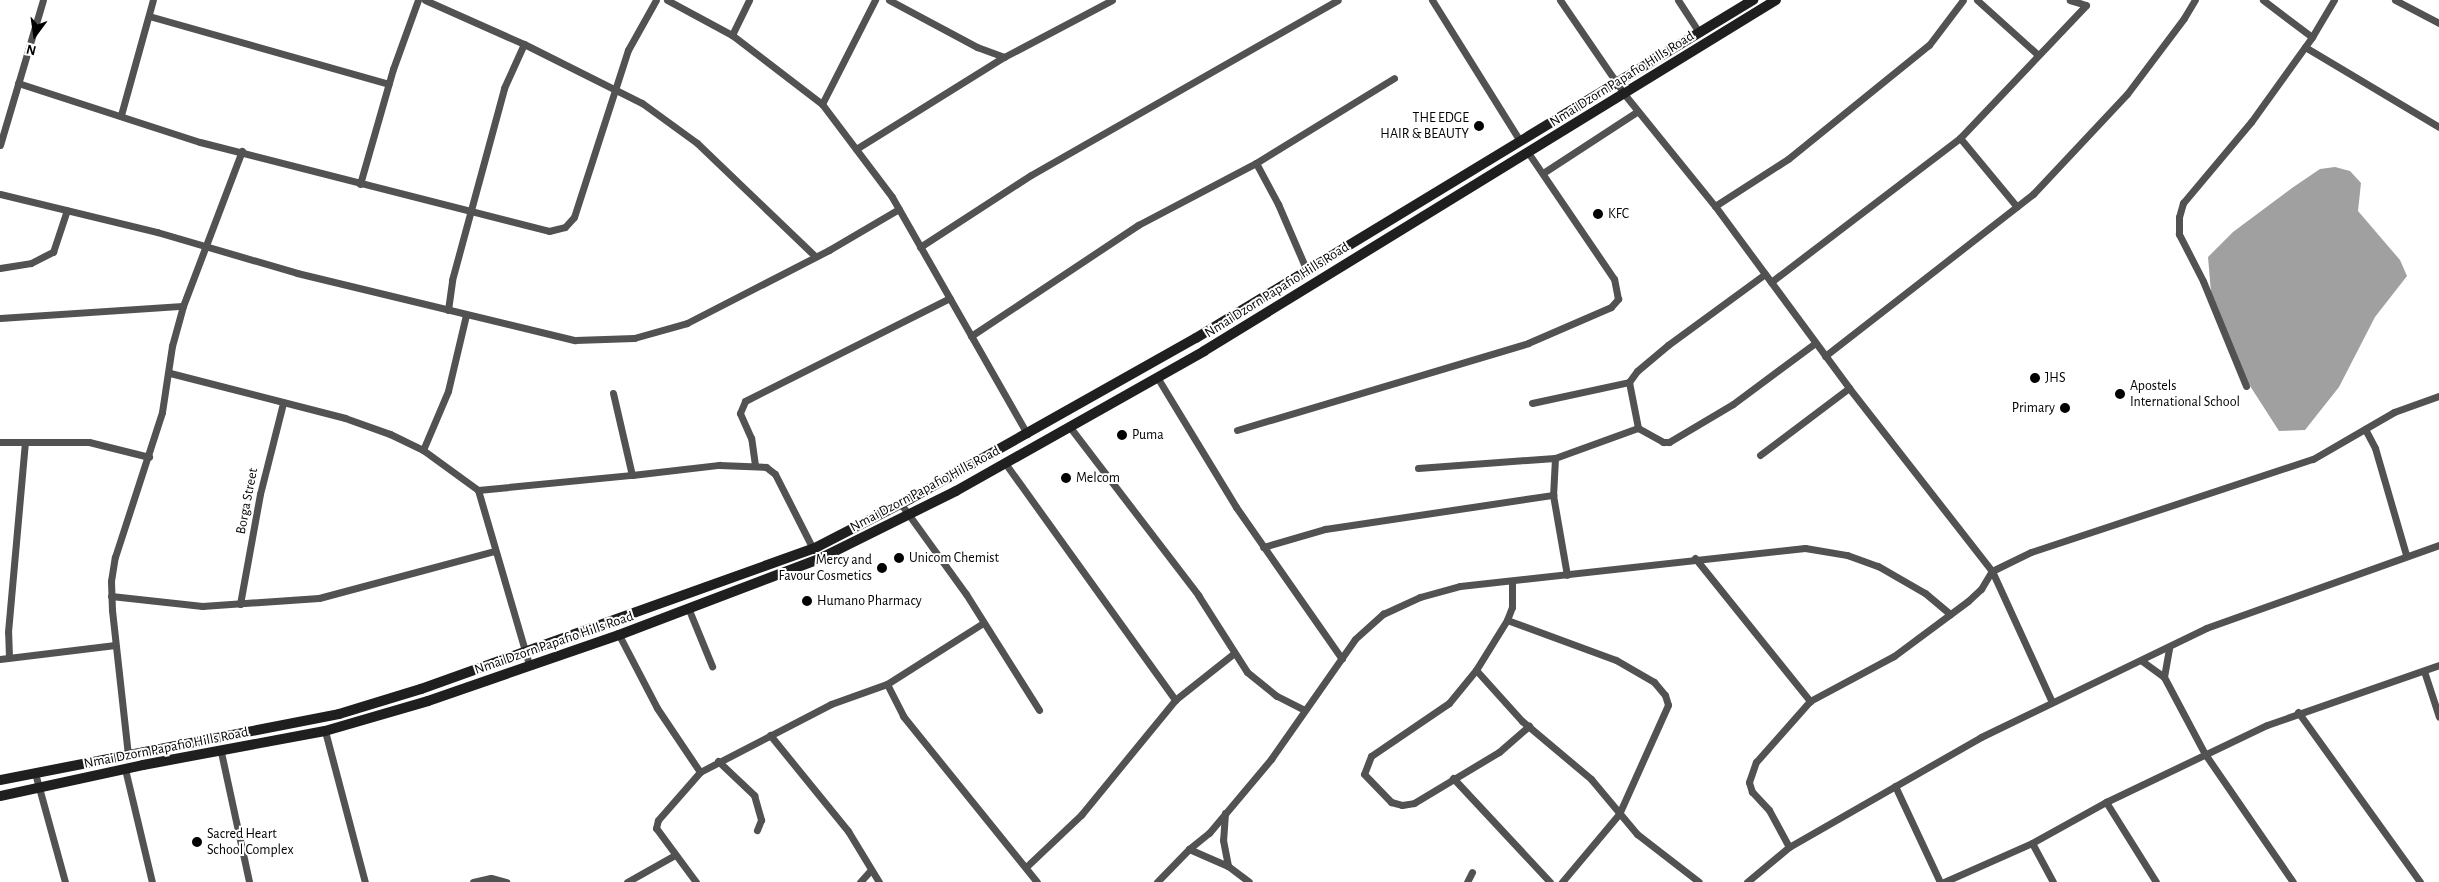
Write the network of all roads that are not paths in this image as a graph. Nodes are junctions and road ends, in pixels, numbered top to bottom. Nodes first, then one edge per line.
1 (43, 0) edge
2 (153, 0) edge
3 (418, 0) edge
4 (425, 0) edge
5 (656, 0) edge
6 (667, 0) edge
7 (749, 0) edge
8 (874, 0) edge
9 (889, 0) edge
10 (1112, 0) edge
11 (1338, 0) edge
12 (1432, 0) edge
13 (1560, 0) edge
14 (1678, 0) edge
15 (1753, 0) edge
16 (1776, 0) edge
17 (1963, 0) edge
18 (1977, 0) edge
19 (2070, 0) edge
20 (2195, 0) edge
21 (2263, 0) edge
22 (2334, 0) edge
23 (2395, 0) edge
24 (149, 16) junction
25 (2439, 23) edge
26 (1699, 32) junction
27 (732, 34) junction
28 (2312, 37) junction
29 (524, 44) junction
30 (2304, 47) junction
31 (2038, 55) junction
32 (1004, 57) junction
33 (1394, 78) dead end
34 (1617, 82) junction
35 (18, 83) junction
36 (389, 84) junction
37 (614, 88) junction
38 (1625, 95) junction
39 (822, 104) junction
40 (1638, 111) junction
41 (121, 116) junction
42 (2439, 127) edge
43 (1960, 138) junction
44 (1520, 141) junction
45 (0, 145) edge
46 (856, 149) junction
47 (242, 151) junction
48 (1529, 154) junction
49 (1256, 163) junction
50 (1543, 173) junction
51 (360, 184) junction
52 (0, 194) edge
53 (1715, 206) junction
54 (2017, 207) junction
55 (899, 209) junction
56 (67, 210) junction
57 (470, 211) junction
58 (203, 246) junction
59 (920, 247) junction
60 (815, 256) junction
61 (0, 268) edge
62 (1307, 271) junction
63 (1765, 274) junction
64 (1772, 282) junction
65 (950, 298) junction
66 (183, 306) junction
67 (448, 310) junction
68 (466, 315) junction
69 (0, 318) edge
70 (971, 336) junction
71 (1815, 343) junction
72 (1825, 356) junction
73 (170, 373) junction
74 (1157, 377) junction
75 (1629, 382) junction
76 (2246, 386) dead end
77 (1849, 388) junction
78 (613, 393) dead end
79 (2439, 396) edge
80 (282, 403) junction
81 (1532, 403) dead end
82 (1069, 426) junction
83 (1638, 428) junction
84 (2365, 429) junction
85 (1237, 430) dead end
86 (1027, 434) junction
87 (0, 442) edge
88 (25, 443) junction
89 (423, 450) junction
90 (1760, 455) dead end
91 (149, 457) junction
92 (1556, 458) junction
93 (1005, 463) junction
94 (755, 465) junction
95 (1418, 468) dead end
96 (632, 475) junction
97 (478, 490) junction
98 (1554, 495) junction
99 (901, 504) junction
100 (909, 515) junction
101 (2439, 545) edge
102 (1263, 547) junction
103 (813, 549) junction
104 (495, 551) junction
105 (2406, 555) junction
106 (1695, 558) junction
107 (1992, 571) junction
108 (1567, 575) junction
109 (1512, 582) junction
110 (111, 596) junction
111 (240, 604) junction
112 (689, 610) junction
113 (1950, 614) junction
114 (1507, 620) junction
115 (983, 623) junction
116 (619, 635) junction
117 (115, 645) junction
118 (2168, 648) junction
119 (525, 652) junction
120 (1233, 654) junction
121 (9, 657) junction
122 (0, 659) edge
123 (1342, 659) junction
124 (2142, 661) junction
125 (529, 664) junction
126 (2439, 665) edge
127 (712, 666) dead end
128 (1476, 670) junction
129 (2424, 671) junction
130 (2164, 677) junction
131 (887, 684) junction
132 (1175, 700) junction
133 (1810, 701) junction
134 (2052, 702) junction
135 (1038, 710) dead end
136 (1303, 710) junction
137 (2298, 712) junction
138 (2439, 717) edge
139 (1529, 726) junction
140 (325, 732) junction
141 (770, 735) junction
142 (221, 752) junction
143 (2205, 754) junction
144 (128, 755) junction
145 (718, 762) junction
146 (125, 769) junction
147 (700, 772) junction
148 (36, 774) junction
149 (1453, 778) junction
150 (0, 780) edge
151 (39, 786) junction
152 (1895, 786) junction
153 (0, 796) edge
154 (2106, 802) junction
155 (1225, 813) junction
156 (1619, 814) junction
157 (757, 830) dead end
158 (2032, 844) junction
159 (1789, 847) junction
160 (1188, 848) junction
161 (675, 855) junction
162 (1228, 866) junction
163 (1026, 867) junction
164 (870, 871) junction
165 (1472, 872) dead end
166 (65, 882) edge
167 (152, 882) edge
168 (249, 882) edge
169 (365, 882) edge
170 (473, 882) edge
171 (506, 882) edge
172 (626, 882) edge
173 (696, 882) edge
174 (860, 882) edge
175 (879, 882) edge
176 (1037, 882) edge
177 (1157, 882) edge
178 (1249, 882) edge
179 (1468, 882) edge
180 (1550, 882) edge
181 (1562, 882) edge
182 (1699, 882) edge
183 (1747, 882) edge
184 (1942, 882) edge
185 (2053, 882) edge
186 (2156, 882) edge
187 (2293, 882) edge
188 (2420, 882) edge

1 - 35 street
2 - 24 street
3 - 36 street
4 - 29 street
5 - 37 street
6 - 27 street
7 - 27 street
8 - 39 street
9 - 32 street
10 - 32 street
11 - 59 street
12 - 44 street
13 - 34 street
14 - 26 street
15 - 26 street, Nmai Dzorn Papafio Hills Road
16 - 38 street, Nmai Dzorn Papafio Hills Road
17 - 53 street
18 - 31 street
19 - 31 street
20 - 54 street
21 - 28 street
22 - 28 street
23 - 25 street
24 - 36 street
24 - 41 street
26 - 34 street, Nmai Dzorn Papafio Hills Road
27 - 39 street
28 - 30 street
29 - 37 street
29 - 57 street
30 - 42 street
30 - 76 street
31 - 43 street
32 - 46 street
33 - 49 street
34 - 38 street
34 - 44 street, Nmai Dzorn Papafio Hills Road
35 - 41 street
35 - 45 street
36 - 51 street
37 - 57 street
37 - 60 street
38 - 40 street
38 - 48 street, Nmai Dzorn Papafio Hills Road
39 - 46 street
40 - 50 street
40 - 53 street
41 - 47 street
43 - 54 street
43 - 64 street
44 - 62 street, Nmai Dzorn Papafio Hills Road
46 - 55 street
47 - 51 street
47 - 58 street
48 - 50 street
48 - 74 street, Nmai Dzorn Papafio Hills Road
49 - 62 street
49 - 70 street
50 - 85 street
51 - 57 street
52 - 56 street
53 - 63 street
54 - 72 street
55 - 59 street
55 - 60 street
56 - 58 street
56 - 61 street
57 - 67 street
58 - 66 street
58 - 67 street
59 - 65 street
60 - 68 street
62 - 86 street, Nmai Dzorn Papafio Hills Road
63 - 64 street
63 - 75 street
64 - 71 street
65 - 70 street
65 - 94 street
66 - 69 street
66 - 73 street
67 - 68 street
68 - 89 street
70 - 86 street
71 - 72 street
71 - 83 street
72 - 77 street
73 - 80 street
73 - 91 street
74 - 82 street, Nmai Dzorn Papafio Hills Road
74 - 102 street
75 - 81 street
75 - 83 street
77 - 90 street
77 - 107 street
78 - 96 street
79 - 84 street
80 - 89 street
80 - 111 street, Borga Street
82 - 93 street, Nmai Dzorn Papafio Hills Road
82 - 120 street
83 - 92 street
84 - 105 street
84 - 107 street
86 - 99 street, Nmai Dzorn Papafio Hills Road
87 - 88 street
88 - 91 street
88 - 121 street
89 - 97 street
91 - 110 street
92 - 95 street
92 - 98 street
93 - 100 street, Nmai Dzorn Papafio Hills Road
93 - 132 street
94 - 96 street
94 - 103 street
96 - 97 street
97 - 104 street
98 - 102 street
98 - 108 street
99 - 100 street
99 - 103 street, Nmai Dzorn Papafio Hills Road
100 - 112 street, Nmai Dzorn Papafio Hills Road
100 - 115 street
101 - 105 street
102 - 123 street
103 - 119 street, Nmai Dzorn Papafio Hills Road
104 - 111 street
104 - 119 street
105 - 118 street
106 - 108 street
106 - 113 street
106 - 133 street
107 - 113 street
107 - 134 street
108 - 109 street
109 - 114 street
109 - 123 street
110 - 111 street
110 - 117 street
112 - 116 street, Nmai Dzorn Papafio Hills Road
112 - 127 street
113 - 133 street
114 - 128 street
114 - 156 street
115 - 131 street
115 - 135 street
116 - 125 street, Nmai Dzorn Papafio Hills Road
116 - 147 street
117 - 121 street
117 - 144 street
118 - 124 street
118 - 130 street
119 - 125 street
119 - 144 street, Nmai Dzorn Papafio Hills Road
120 - 132 street
120 - 136 street
121 - 122 street
123 - 136 street
124 - 130 street
124 - 134 street
125 - 140 street, Nmai Dzorn Papafio Hills Road
126 - 129 street
128 - 139 street
128 - 149 street
129 - 137 street
129 - 138 street
130 - 143 street
131 - 141 street
131 - 163 street
132 - 163 street
133 - 159 street
134 - 152 street
136 - 155 street
137 - 143 street
137 - 188 street
139 - 149 street
139 - 156 street
140 - 142 street, Nmai Dzorn Papafio Hills Road
140 - 169 street
141 - 145 street
141 - 164 street
142 - 146 street, Nmai Dzorn Papafio Hills Road
142 - 168 street
143 - 154 street
143 - 187 street
144 - 148 street, Nmai Dzorn Papafio Hills Road
145 - 147 street
145 - 157 street
146 - 151 street, Nmai Dzorn Papafio Hills Road
146 - 167 street
147 - 161 street
148 - 150 street, Nmai Dzorn Papafio Hills Road
148 - 151 street
149 - 180 street
151 - 153 street, Nmai Dzorn Papafio Hills Road
151 - 166 street
152 - 159 street
152 - 184 street
154 - 158 street
154 - 186 street
155 - 160 street
155 - 162 street
156 - 181 street
156 - 182 street
158 - 184 street
158 - 185 street
159 - 183 street
160 - 162 street
160 - 177 street
161 - 172 street
161 - 173 street
162 - 178 street
163 - 176 street
164 - 174 street
164 - 175 street
165 - 179 street
170 - 171 street

